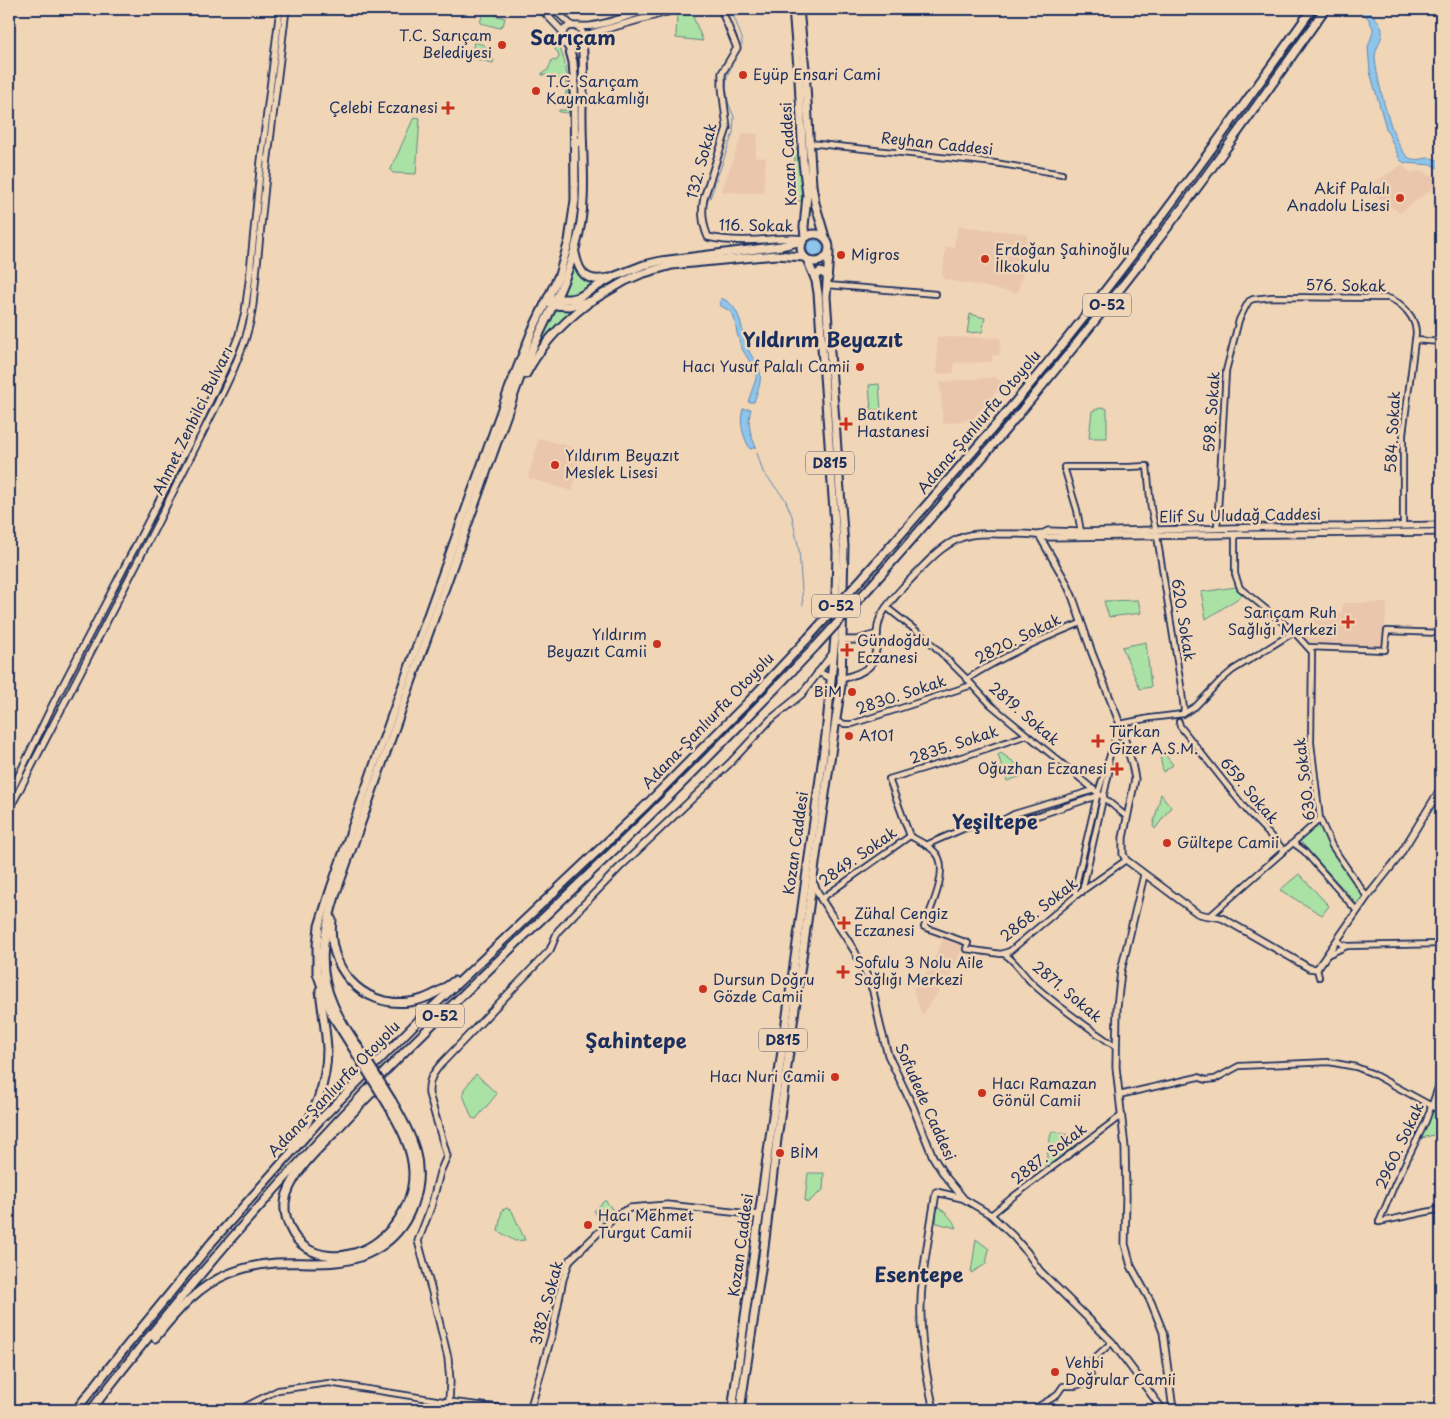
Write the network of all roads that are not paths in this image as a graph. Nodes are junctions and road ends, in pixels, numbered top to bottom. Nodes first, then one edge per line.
1 (280, 9) edge
2 (286, 9) edge
3 (542, 9) edge
4 (554, 9) edge
5 (650, 9) edge
6 (678, 9) edge
7 (721, 9) edge
8 (793, 9) edge
9 (799, 9) edge
10 (1312, 9) edge
11 (1325, 9) edge
12 (575, 27) junction
13 (563, 32) junction
14 (583, 40) junction
15 (569, 47) junction
16 (809, 143) junction
17 (1062, 174) dead end
18 (708, 237) joint
19 (825, 237) junction
20 (804, 239) junction
21 (575, 251) junction
22 (829, 253) junction
23 (805, 258) junction
24 (613, 277) junction
25 (815, 278) junction
26 (827, 281) junction
27 (936, 294) dead end
28 (1249, 300) joint
29 (551, 301) junction
30 (591, 301) junction
31 (1415, 340) junction
32 (1441, 342) edge
33 (507, 416) junction
34 (1441, 525) edge
35 (1403, 526) junction
36 (1217, 529) junction
37 (1081, 532) junction
38 (1441, 532) edge
39 (1156, 533) junction
40 (1235, 534) junction
41 (1039, 535) junction
42 (886, 607) junction
43 (1081, 623) junction
44 (1294, 632) junction
45 (1441, 633) edge
46 (877, 634) junction
47 (841, 640) junction
48 (1309, 647) junction
49 (833, 652) junction
50 (832, 670) junction
51 (818, 672) junction
52 (842, 675) junction
53 (831, 678) junction
54 (967, 679) junction
55 (972, 685) junction
56 (1183, 714) junction
57 (837, 722) junction
58 (1179, 722) dead end
59 (1120, 724) junction
60 (1027, 735) junction
61 (1109, 759) junction
62 (1441, 788) edge
63 (1096, 793) junction
64 (9, 796) edge
65 (1103, 798) junction
66 (9, 810) edge
67 (1127, 817) junction
68 (1320, 819) junction
69 (1001, 821) junction
70 (910, 836) junction
71 (1292, 843) junction
72 (926, 845) junction
73 (1284, 850) junction
74 (1126, 860) junction
75 (1144, 875) junction
76 (812, 882) junction
77 (337, 890) junction
78 (1080, 893) junction
79 (1366, 897) junction
80 (821, 899) junction
81 (1357, 911) junction
82 (1210, 916) junction
83 (1338, 940) junction
84 (1441, 944) edge
85 (1347, 946) junction
86 (492, 950) junction
87 (1004, 954) junction
88 (1327, 956) junction
89 (1317, 969) junction
90 (487, 972) junction
91 (317, 973) junction
92 (1319, 977) dead end
93 (1116, 1047) junction
94 (359, 1053) junction
95 (1441, 1079) edge
96 (1119, 1095) junction
97 (390, 1103) junction
98 (1432, 1106) junction
99 (1441, 1111) edge
100 (1122, 1115) junction
101 (258, 1190) junction
102 (964, 1199) junction
103 (1441, 1209) edge
104 (991, 1215) junction
105 (759, 1216) junction
106 (1112, 1342) junction
107 (453, 1405) edge
108 (76, 1410) edge
109 (92, 1410) edge
110 (238, 1410) edge
111 (516, 1410) edge
112 (530, 1410) edge
113 (732, 1410) edge
114 (740, 1410) edge
115 (934, 1410) edge
116 (1032, 1410) edge
117 (1163, 1410) edge
118 (1173, 1410) edge

1 - 64 main road, Ahmet Zenbilci Bulvarı
2 - 66 main road, Ahmet Zenbilci Bulvarı
3 - 13 main road
4 - 12 main road
5 - 12 main road
6 - 14 main road
7 - 18 main road, 132. Sokak
8 - 20 highway, Kozan Caddesi
9 - 16 highway, Kozan Caddesi
10 - 86 highway, Adana-Şanlıurfa Otoyolu / O-52, bridge
11 - 90 highway, Adana-Şanlıurfa Otoyolu / O-52, bridge
12 - 13 main road
12 - 14 main road
13 - 15 main road
14 - 15 main road
14 - 21 highway
15 - 29 highway
16 - 17 street, Reyhan Caddesi
16 - 19 highway, Kozan Caddesi
18 - 20 main road, 116. Sokak
19 - 20 highway
19 - 22 highway
20 - 23 highway
20 - 24 highway
21 - 24 highway
21 - 29 highway
22 - 23 highway
22 - 26 highway, Kozan Caddesi / D815
23 - 25 highway, Kozan Caddesi / D815
23 - 30 highway
24 - 29 highway
25 - 26 highway
25 - 49 highway, Kozan Caddesi / D815
26 - 27 street
26 - 47 highway, Kozan Caddesi / D815
28 - 31 street, 576. Sokak
28 - 36 street, 598. Sokak
29 - 30 highway
29 - 33 highway
29 - 91 highway
30 - 33 highway
31 - 32 street
31 - 35 street, 584. Sokak
33 - 77 highway
34 - 35 main road, Elif Su Uludağ Caddesi
35 - 36 main road, Elif Su Uludağ Caddesi
36 - 39 main road, Elif Su Uludağ Caddesi
37 - 39 main road, Elif Su Uludağ Caddesi
37 - 39 street, 620. Sokak
37 - 41 main road, Elif Su Uludağ Caddesi
38 - 40 main road, Elif Su Uludağ Caddesi
39 - 40 main road, Elif Su Uludağ Caddesi
39 - 41 main road, Elif Su Uludağ Caddesi
39 - 56 street, 620. Sokak
40 - 44 street
41 - 42 main road, Elif Su Uludağ Caddesi
41 - 43 main road
42 - 46 main road, Elif Su Uludağ Caddesi
42 - 54 street, 2819. Sokak
43 - 54 street, 2820. Sokak
43 - 59 main road
44 - 48 street
44 - 56 street
45 - 48 street
46 - 47 main road
46 - 52 main road, Elif Su Uludağ Caddesi
47 - 52 highway, Kozan Caddesi / D815
48 - 68 street, 630. Sokak
49 - 50 highway, Kozan Caddesi / D815
49 - 51 main road
50 - 51 main road
50 - 52 highway
50 - 53 highway, Kozan Caddesi / D815
51 - 53 main road
51 - 107 main road
52 - 53 highway
52 - 57 highway, Kozan Caddesi / D815
53 - 105 highway, Kozan Caddesi / D815
54 - 55 street, 2819. Sokak
55 - 57 street, 2830. Sokak
55 - 60 street, 2819. Sokak
56 - 59 street
57 - 76 highway, Kozan Caddesi / D815
58 - 73 street, 659. Sokak
59 - 61 street
59 - 67 main road
60 - 63 street, 2819. Sokak
60 - 70 street, 2835. Sokak
61 - 63 street
61 - 65 street
62 - 79 main road
63 - 65 street, 2819. Sokak
63 - 69 street
63 - 69 street
63 - 78 street
65 - 67 street, 2819. Sokak
65 - 78 street
67 - 74 main road
68 - 71 street
68 - 79 street, 630. Sokak
69 - 72 street
70 - 72 street
70 - 80 street, 2849. Sokak
71 - 73 street
71 - 81 street
72 - 87 street, 2868. Sokak
73 - 82 street
74 - 75 main road
74 - 78 street, 2868. Sokak
75 - 82 main road
75 - 93 main road
76 - 80 main road, Sofudede Caddesi
76 - 114 highway, Kozan Caddesi / D815
77 - 86 highway
77 - 94 highway
78 - 87 street, 2868. Sokak
79 - 81 main road
80 - 102 main road, Sofudede Caddesi
81 - 83 main road
82 - 89 main road
83 - 85 street
83 - 88 main road
84 - 85 street
85 - 88 street
86 - 101 highway, Adana-Şanlıurfa Otoyolu / O-52
87 - 93 street, 2871. Sokak
88 - 89 main road
89 - 92 street
90 - 97 highway
90 - 109 highway, Adana-Şanlıurfa Otoyolu / O-52
91 - 94 highway
91 - 101 highway
93 - 96 main road
94 - 97 highway, bridge
95 - 98 street, 2960. Sokak
96 - 98 street
96 - 100 main road
97 - 109 highway
98 - 99 street
98 - 103 street, 2960. Sokak
100 - 104 street, 2887. Sokak
100 - 118 main road
101 - 108 highway, Adana-Şanlıurfa Otoyolu / O-52
102 - 104 main road, Sofudede Caddesi
102 - 115 main road
104 - 106 main road, Sofudede Caddesi
105 - 112 main road, 3182. Sokak
105 - 113 highway, Kozan Caddesi / D815
106 - 116 street
106 - 117 main road, Sofudede Caddesi
107 - 110 street
107 - 111 main road

